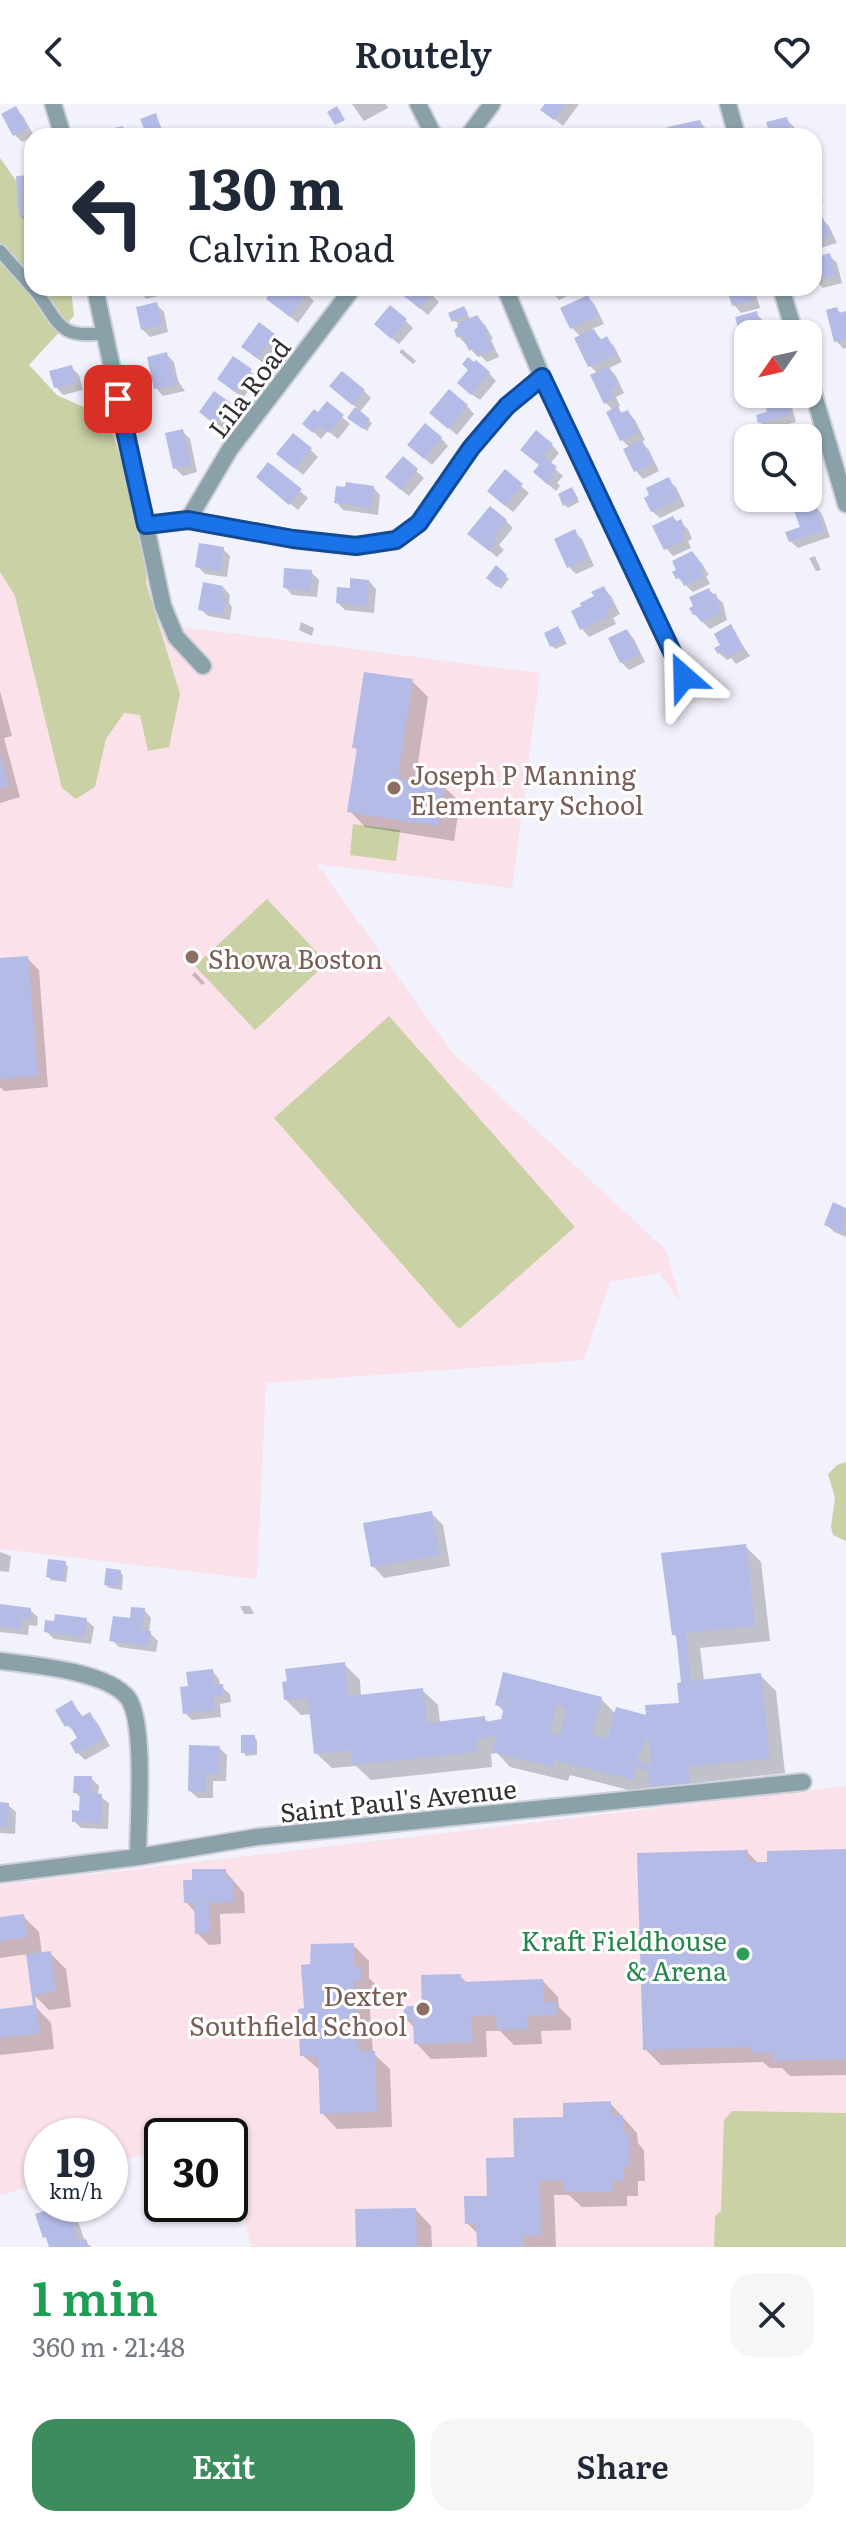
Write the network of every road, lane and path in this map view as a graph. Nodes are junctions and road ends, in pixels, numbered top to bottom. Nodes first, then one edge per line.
1 (53, 104) edge
2 (418, 104) edge
3 (492, 104) edge
4 (728, 104) edge
5 (60, 128) edge
6 (430, 128) edge
7 (474, 128) edge
8 (735, 128) edge
9 (0, 251) edge
10 (24, 279) edge
11 (38, 296) edge
12 (97, 296) edge
13 (347, 296) edge
14 (508, 296) edge
15 (783, 296) edge
16 (791, 320) edge
17 (104, 333) junction
18 (542, 377) junction
19 (818, 408) edge
20 (846, 504) edge
21 (188, 520) junction
22 (146, 525) junction
23 (203, 666) dead end
24 (684, 677) dead end
25 (0, 1661) edge
26 (803, 1782) dead end
27 (138, 1857) junction
28 (0, 1874) edge

1 - 5 street
2 - 6 street
3 - 7 street
4 - 8 street
9 - 10 street
11 - 17 street
12 - 17 street
13 - 21 street, Lila Road
14 - 18 street
15 - 16 street
17 - 22 street
18 - 21 street
18 - 24 street
19 - 20 street
21 - 22 street
22 - 23 street
25 - 27 street
26 - 27 street, Saint Paul's Avenue
27 - 28 street, Saint Paul's Avenue

